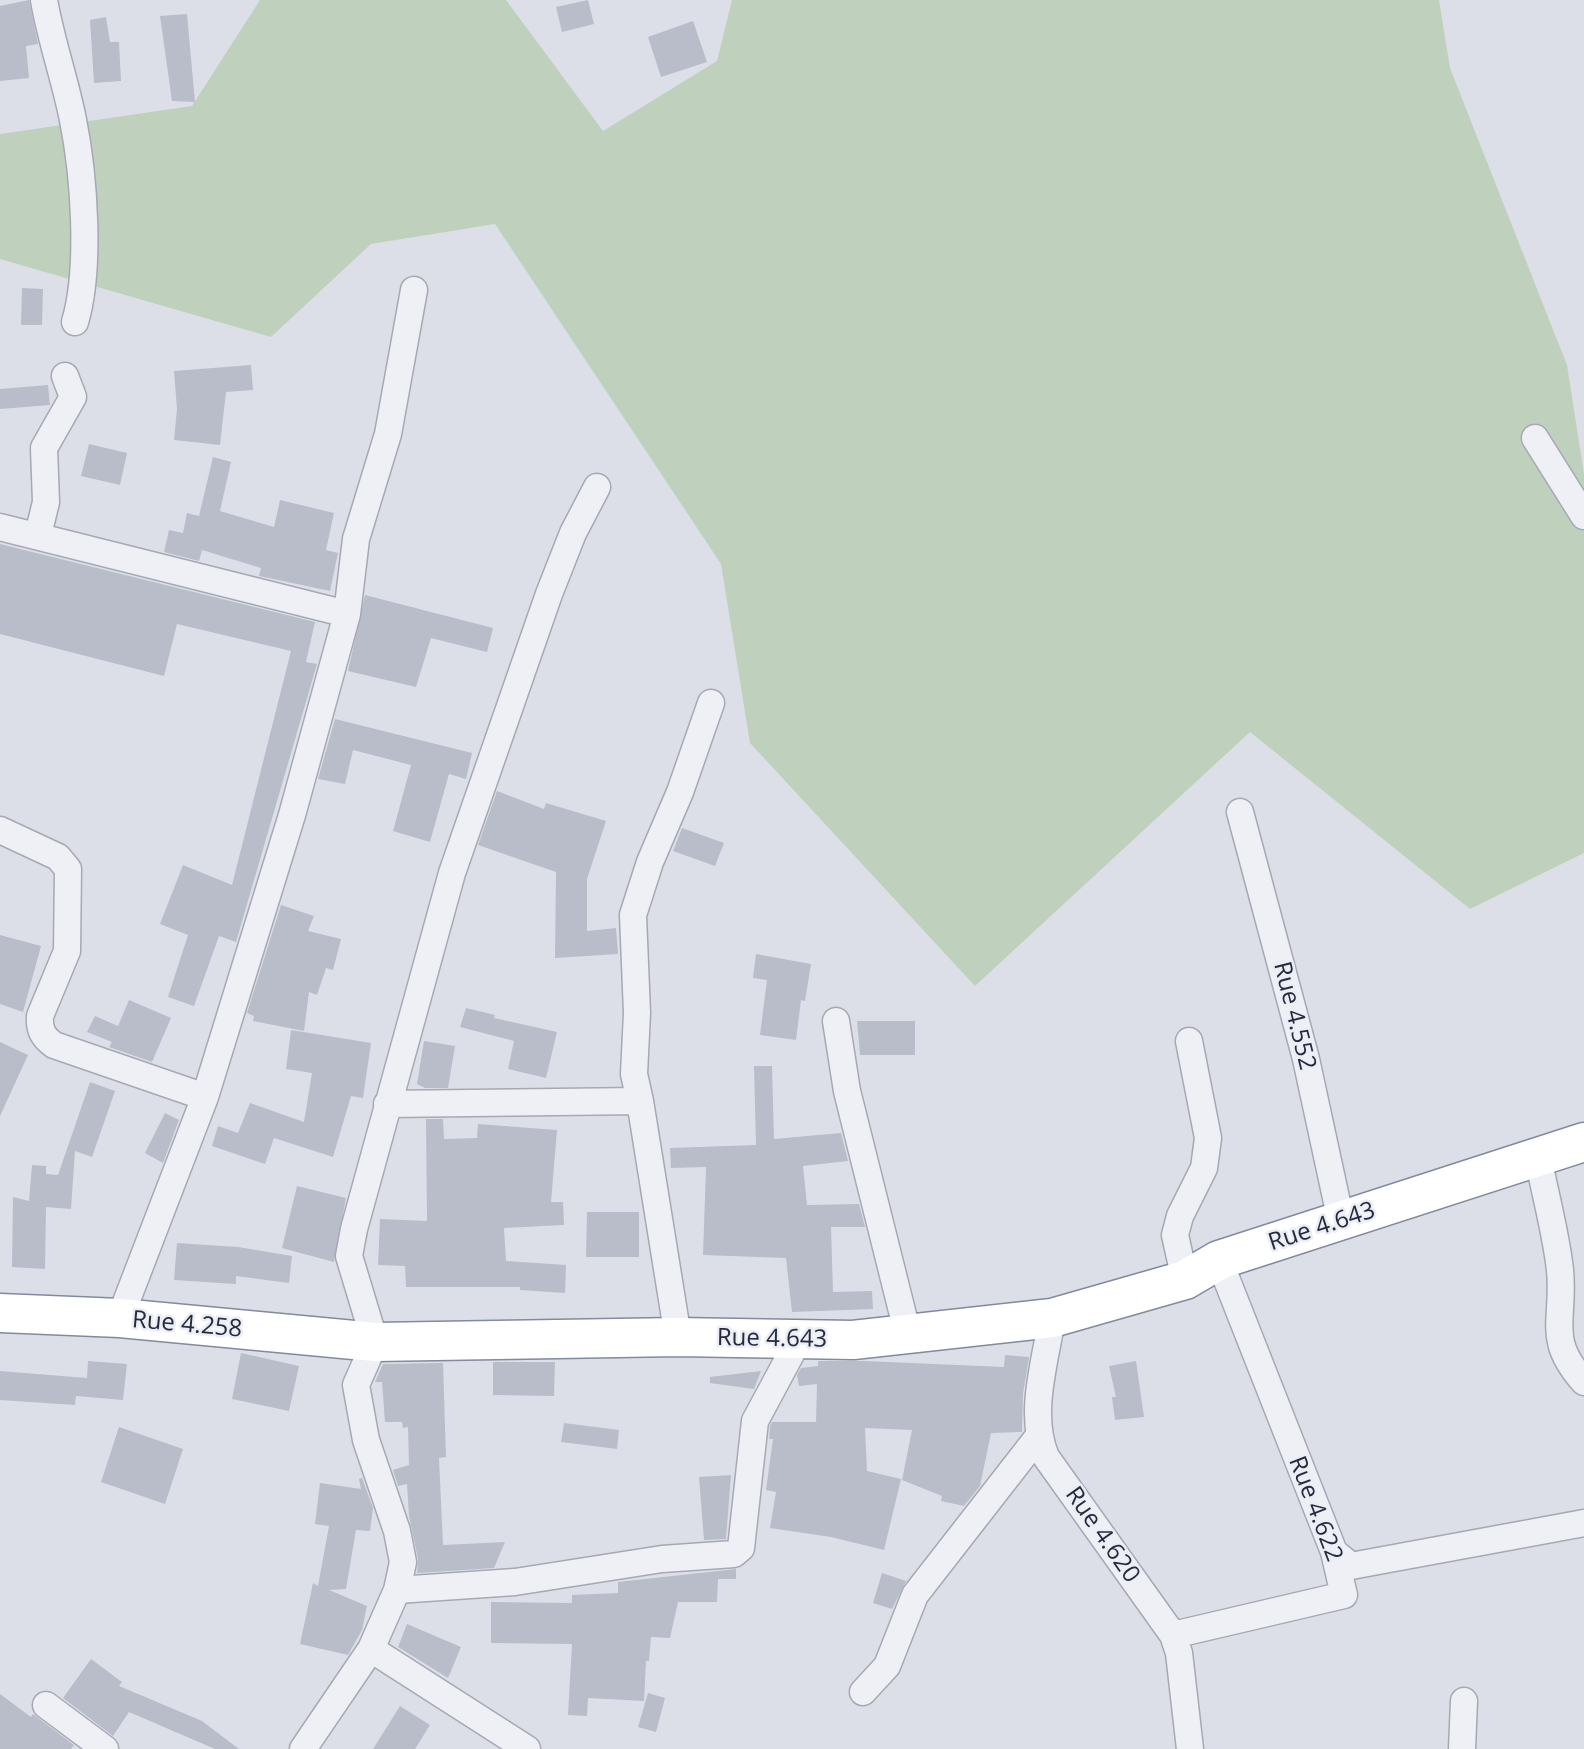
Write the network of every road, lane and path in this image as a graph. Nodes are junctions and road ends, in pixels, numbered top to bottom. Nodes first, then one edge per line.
1 (44, 0) edge
2 (414, 290) dead end
3 (75, 322) dead end
4 (65, 376) dead end
5 (1535, 438) dead end
6 (597, 487) dead end
7 (1584, 516) edge
8 (0, 527) edge
9 (38, 536) junction
10 (347, 614) junction
11 (712, 703) dead end
12 (1240, 812) dead end
13 (0, 830) edge
14 (836, 1021) dead end
15 (1189, 1041) dead end
16 (205, 1097) junction
17 (640, 1101) junction
18 (387, 1104) junction
19 (1584, 1142) edge
20 (1538, 1157) junction
21 (1341, 1222) junction
22 (1219, 1260) junction
23 (1185, 1280) junction
24 (0, 1313) edge
25 (120, 1318) junction
26 (1052, 1318) junction
27 (908, 1335) junction
28 (678, 1337) junction
29 (799, 1339) junction
30 (375, 1342) junction
31 (1584, 1382) edge
32 (1038, 1437) junction
33 (1584, 1523) edge
34 (1334, 1552) junction
35 (397, 1590) junction
36 (1173, 1635) junction
37 (371, 1649) junction
38 (863, 1692) dead end
39 (1464, 1701) dead end
40 (46, 1705) dead end
41 (104, 1749) edge
42 (303, 1749) edge
43 (527, 1749) edge
44 (1190, 1749) edge
45 (1461, 1749) edge

1 - 3 street
2 - 10 street
4 - 9 street
5 - 7 street
6 - 18 street
8 - 9 street
9 - 10 street
10 - 16 street
11 - 17 street
12 - 21 street, Rue 4.552
13 - 16 street
14 - 27 street
15 - 23 street
16 - 25 street
17 - 18 street
17 - 28 street
18 - 30 street
19 - 20 highway, Rue 4.643
20 - 21 highway, Rue 4.643
20 - 31 street
21 - 22 highway, Rue 4.643
22 - 23 highway, Rue 4.643
22 - 34 street, Rue 4.622
23 - 26 highway, Rue 4.643
24 - 25 highway, Rue 4.258
25 - 30 highway, Rue 4.258
26 - 27 highway, Rue 4.643
26 - 32 street, Rue 4.620
27 - 29 highway, Rue 4.643
28 - 29 highway, Rue 4.643
28 - 30 highway, Rue 4.643
29 - 35 street
30 - 35 street
32 - 36 street, Rue 4.620
32 - 38 street
33 - 34 street
34 - 36 street, Rue 4.622
35 - 37 street
36 - 44 street, Rue 4.620
37 - 42 street
37 - 43 street
39 - 45 street
40 - 41 street

